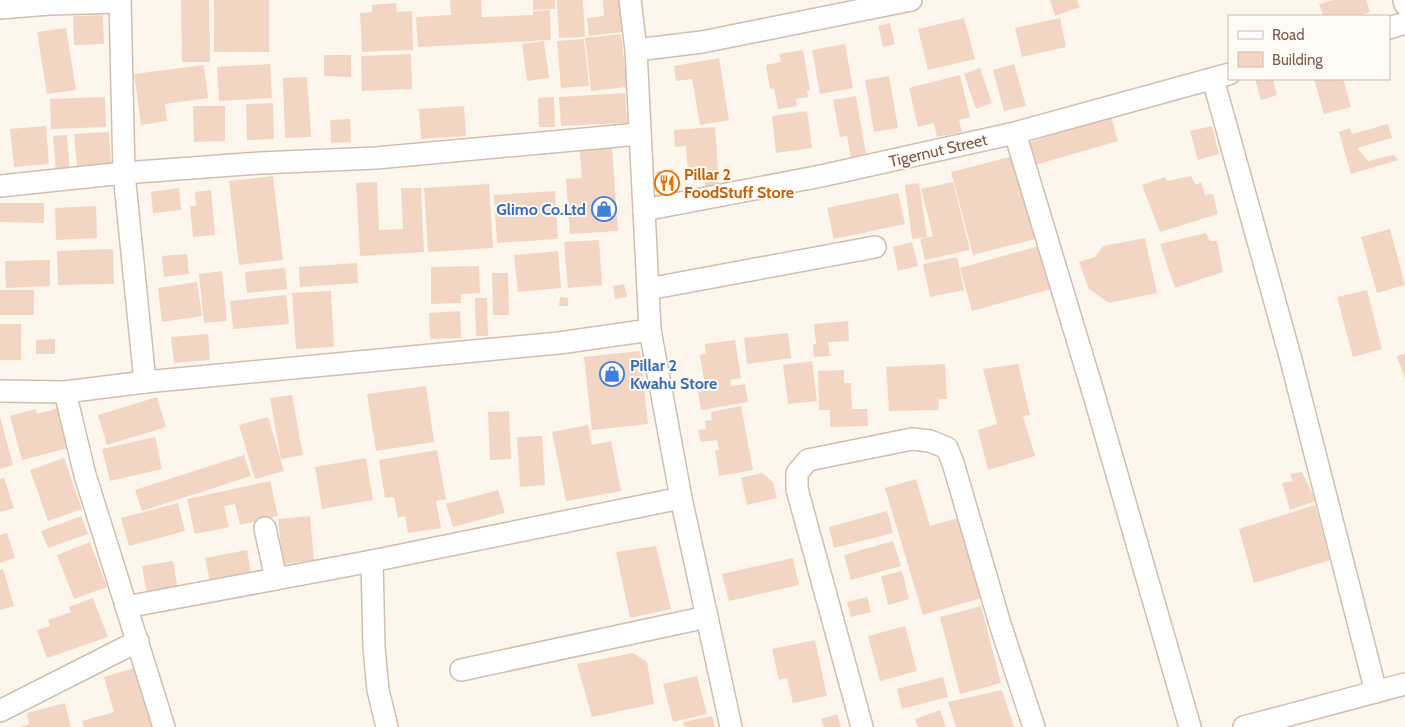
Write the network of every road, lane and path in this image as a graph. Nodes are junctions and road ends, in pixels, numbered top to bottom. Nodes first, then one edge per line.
1 (630, 0) edge
2 (911, 0) edge
3 (1404, 0) edge
4 (120, 1) edge
5 (1405, 4) edge
6 (0, 8) edge
7 (1405, 23) edge
8 (1390, 28) edge
9 (636, 50) junction
10 (1221, 76) edge
11 (1015, 133) junction
12 (639, 134) junction
13 (124, 173) junction
14 (0, 186) edge
15 (644, 210) junction
16 (875, 247) dead end
17 (648, 289) junction
18 (650, 330) junction
19 (145, 382) junction
20 (0, 391) edge
21 (65, 392) junction
22 (681, 498) junction
23 (265, 528) dead end
24 (372, 561) junction
25 (276, 579) junction
26 (126, 607) junction
27 (707, 617) junction
28 (138, 640) junction
29 (461, 670) dead end
30 (1405, 684) edge
31 (1376, 692) junction
32 (0, 711) edge
33 (1283, 722) edge
34 (164, 727) edge
35 (387, 727) edge
36 (731, 727) edge
37 (862, 727) edge
38 (1034, 727) edge
39 (1190, 727) edge
40 (1244, 727) edge

1 - 9 street
2 - 9 street
3 - 5 street
4 - 6 street
4 - 13 street
7 - 8 street
9 - 12 street
10 - 11 street, Tigernut Street
10 - 31 street
11 - 15 street, Tigernut Street
11 - 39 street
12 - 13 street
12 - 15 street
13 - 14 street
13 - 19 street
15 - 17 street
16 - 17 street
17 - 18 street
18 - 19 street
18 - 22 street
19 - 21 street
20 - 21 street
21 - 26 street
22 - 24 street
22 - 27 street
23 - 25 street
24 - 25 street
24 - 35 street
25 - 26 street
26 - 28 street
27 - 29 street
27 - 36 street
28 - 32 street
28 - 34 street
30 - 31 street
31 - 33 street
33 - 40 street
37 - 38 street

